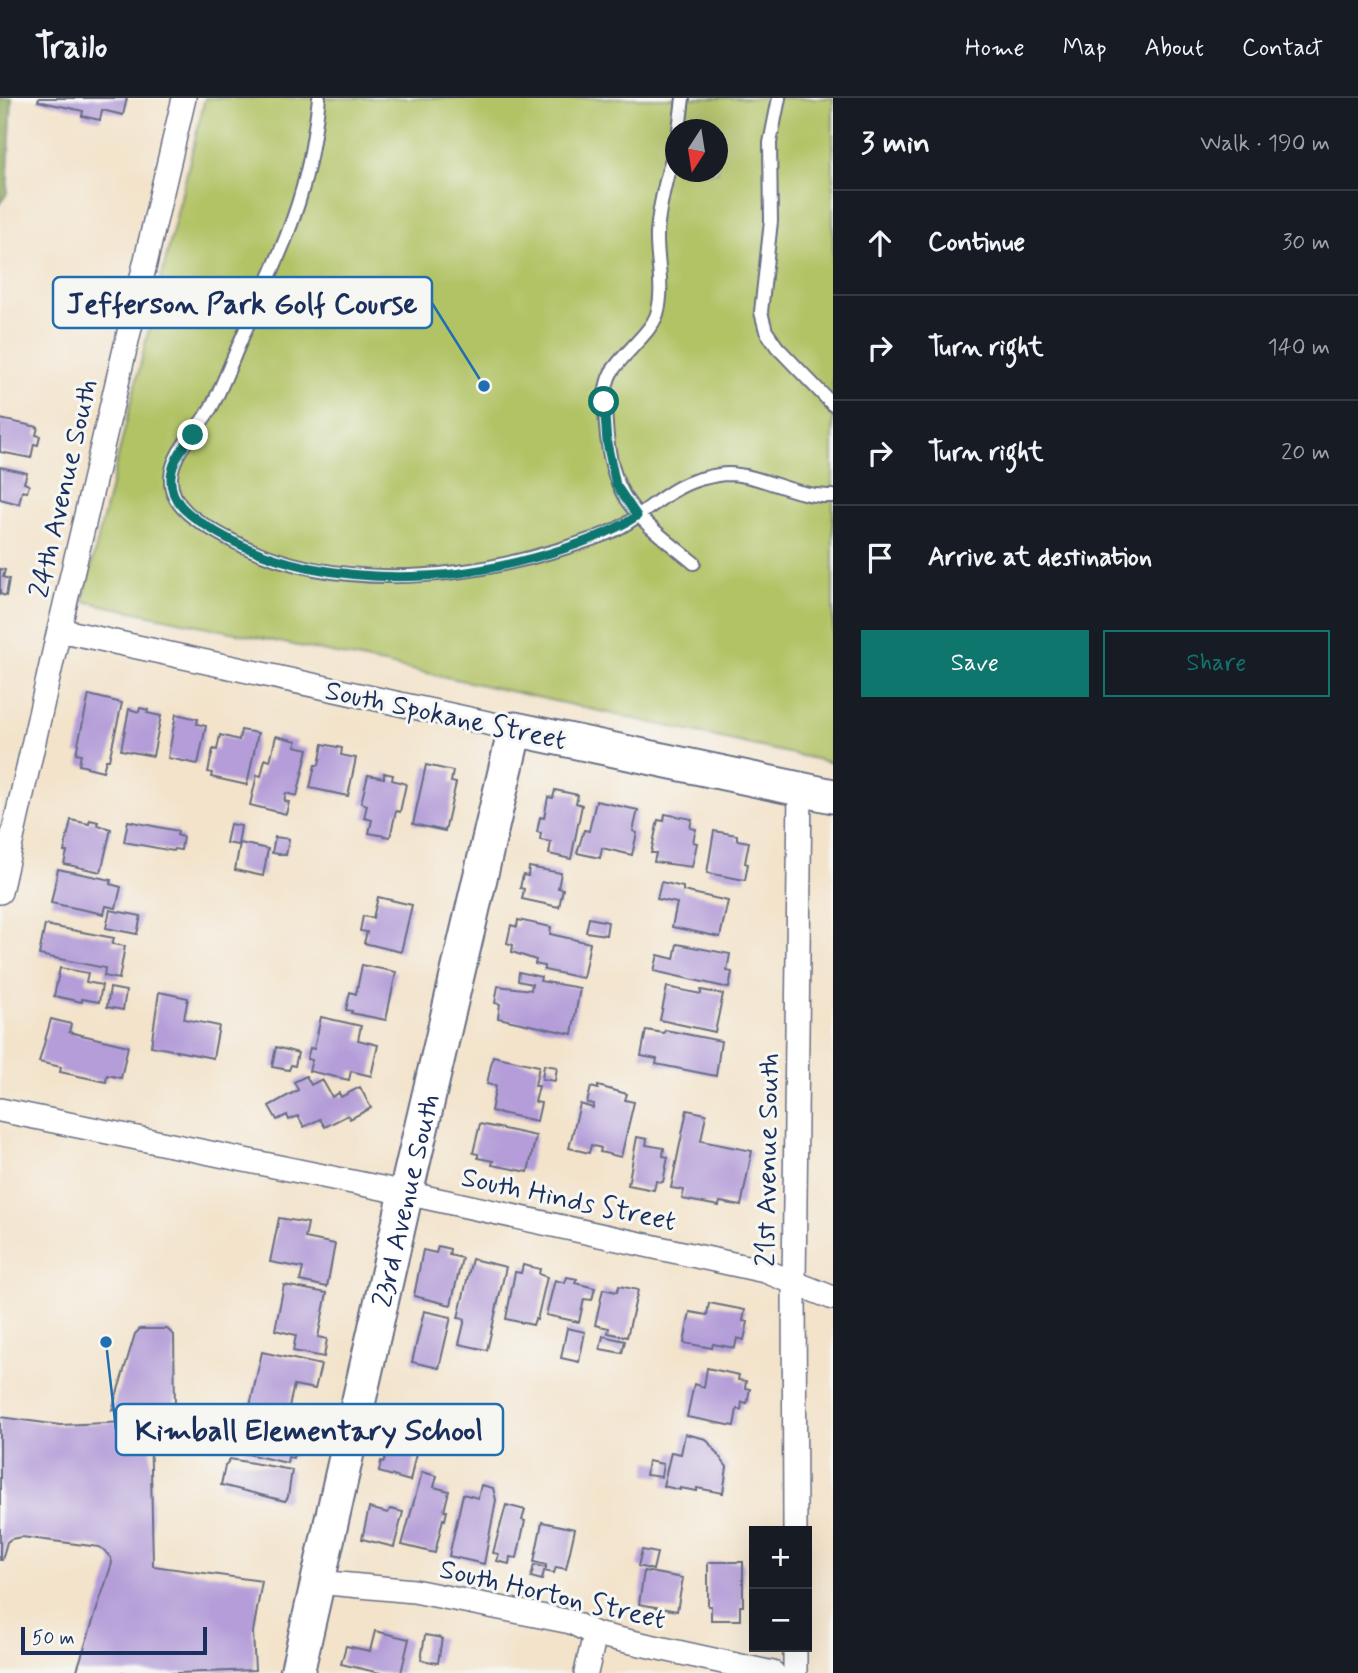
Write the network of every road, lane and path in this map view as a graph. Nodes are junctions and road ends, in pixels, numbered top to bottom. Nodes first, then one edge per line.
1 (184, 98) edge
2 (319, 98) edge
3 (683, 98) edge
4 (779, 98) edge
5 (680, 119) edge
6 (666, 182) edge
7 (833, 405) edge
8 (833, 496) edge
9 (637, 516) junction
10 (694, 563) dead end
11 (59, 630) junction
12 (515, 729) junction
13 (800, 789) junction
14 (833, 796) edge
15 (0, 892) edge
16 (0, 1110) edge
17 (406, 1193) junction
18 (794, 1282) junction
19 (833, 1298) edge
20 (795, 1526) edge
21 (317, 1582) junction
22 (595, 1634) junction
23 (795, 1652) edge
24 (296, 1673) edge
25 (586, 1673) edge
26 (773, 1673) edge
27 (795, 1673) edge

1 - 11 street, 24th Avenue South
2 - 9 lane
3 - 5 lane
4 - 7 lane
6 - 9 lane
8 - 9 lane
9 - 10 lane
11 - 12 street, South Spokane Street
11 - 15 street, 24th Avenue South
12 - 13 street, South Spokane Street
12 - 17 street, 23rd Avenue South
13 - 14 street, South Spokane Street
13 - 18 street, 21st Avenue South
16 - 17 street, South Hinds Street
17 - 18 street, South Hinds Street
17 - 21 street, 23rd Avenue South
18 - 19 street, South Hinds Street
18 - 20 street, 21st Avenue South
21 - 22 street, South Horton Street
21 - 24 street, 23rd Avenue South
22 - 25 street
22 - 26 street, South Horton Street
23 - 27 street

